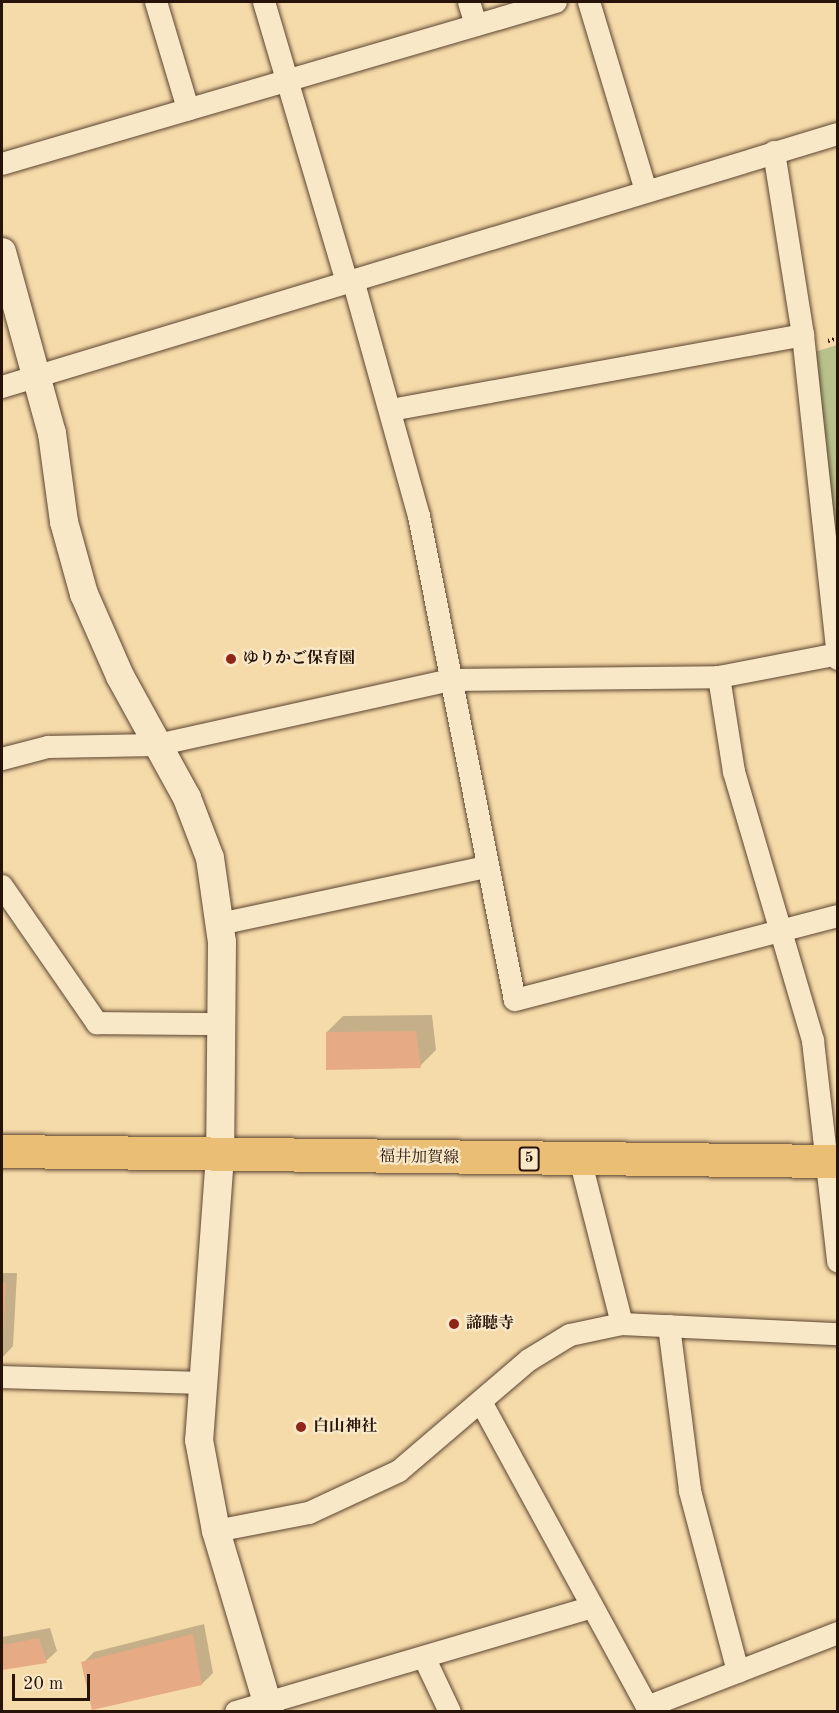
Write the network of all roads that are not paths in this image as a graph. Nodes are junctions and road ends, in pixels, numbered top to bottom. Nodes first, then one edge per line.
1 (156, 2) edge
2 (264, 2) edge
3 (469, 2) edge
4 (556, 2) edge
5 (589, 2) edge
6 (476, 25) junction
7 (287, 80) junction
8 (188, 109) junction
9 (837, 134) edge
10 (774, 152) junction
11 (2, 164) edge
12 (646, 191) junction
13 (2, 252) edge
14 (350, 281) junction
15 (803, 335) junction
16 (35, 377) junction
17 (2, 387) edge
18 (391, 410) junction
19 (837, 656) edge
20 (719, 677) junction
21 (449, 680) junction
22 (157, 745) junction
23 (2, 759) edge
24 (488, 867) junction
25 (2, 886) edge
26 (837, 916) edge
27 (220, 924) junction
28 (780, 934) junction
29 (220, 1024) junction
30 (2, 1151) edge
31 (220, 1156) junction
32 (580, 1159) junction
33 (830, 1161) edge
34 (837, 1262) edge
35 (622, 1324) junction
36 (669, 1326) junction
37 (837, 1334) edge
38 (2, 1377) edge
39 (200, 1383) junction
40 (480, 1401) junction
41 (216, 1531) junction
42 (592, 1607) junction
43 (837, 1633) edge
44 (424, 1657) junction
45 (738, 1672) junction
46 (269, 1707) edge
47 (649, 1709) edge
48 (236, 1712) edge
49 (450, 1712) edge

1 - 8 street
2 - 7 street
3 - 6 street
4 - 6 street
5 - 12 street
6 - 7 street
7 - 8 street
7 - 14 street
8 - 11 street
9 - 10 street
10 - 12 street
10 - 15 street
12 - 14 street
13 - 16 street
14 - 16 street
14 - 18 street
15 - 18 street
15 - 19 street
16 - 17 street
16 - 22 street
18 - 21 street
19 - 20 street
20 - 21 street
20 - 28 street
21 - 22 street
21 - 24 street
22 - 23 street
22 - 27 street
24 - 27 street
24 - 28 street
25 - 29 street
26 - 28 street
27 - 29 street
28 - 33 street
29 - 31 street
30 - 31 main road, 福井加賀線 / 5
31 - 32 main road, 福井加賀線 / 5
31 - 39 street
32 - 33 main road, 福井加賀線 / 5
32 - 35 street
33 - 34 street
35 - 36 street
35 - 40 street
36 - 37 street
36 - 45 street
38 - 39 street
39 - 41 street
40 - 41 street
40 - 42 street
41 - 46 street
42 - 44 street
42 - 47 street
43 - 45 street
44 - 46 street
44 - 49 street
45 - 47 street
46 - 48 street

